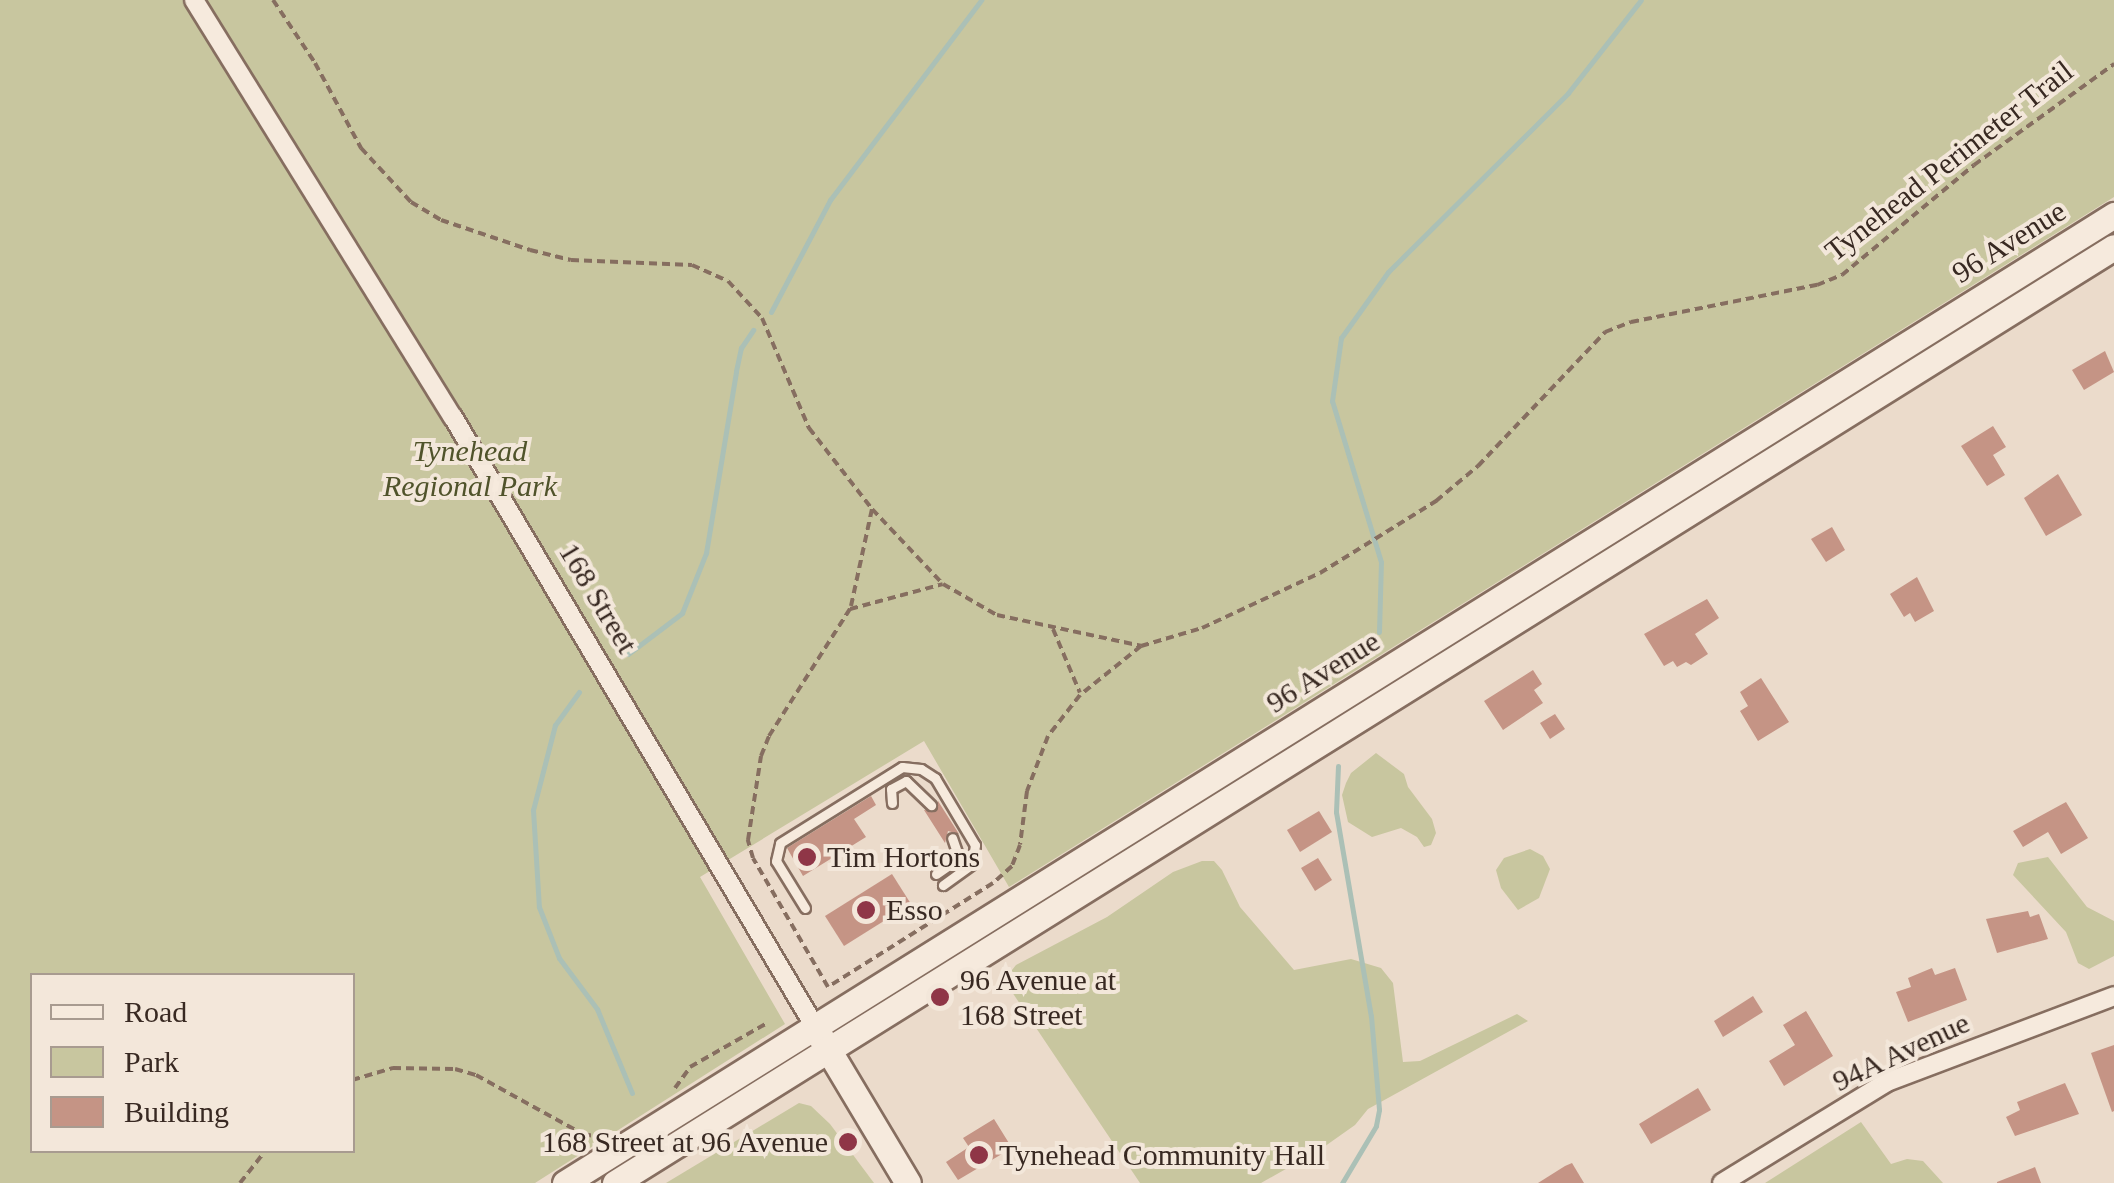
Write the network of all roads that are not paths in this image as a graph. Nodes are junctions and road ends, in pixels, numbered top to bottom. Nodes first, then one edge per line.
1 (194, 0) edge
2 (2114, 215) edge
3 (2114, 247) edge
4 (892, 802) dead end
5 (931, 805) dead end
6 (952, 838) dead end
7 (936, 874) dead end
8 (943, 885) dead end
9 (804, 908) dead end
10 (2114, 996) edge
11 (815, 1027) junction
12 (829, 1050) junction
13 (565, 1183) edge
14 (615, 1183) edge
15 (908, 1183) edge
16 (1722, 1183) edge

1 - 11 street, 168 Street
2 - 11 main road, 96 Avenue
3 - 12 main road, 96 Avenue
4 - 5 lane
6 - 7 lane
8 - 9 lane
10 - 16 street, 94A Avenue
11 - 12 main road, 168 Street
11 - 13 main road, 96 Avenue
12 - 14 main road, 96 Avenue
12 - 15 main road, 168 Street

